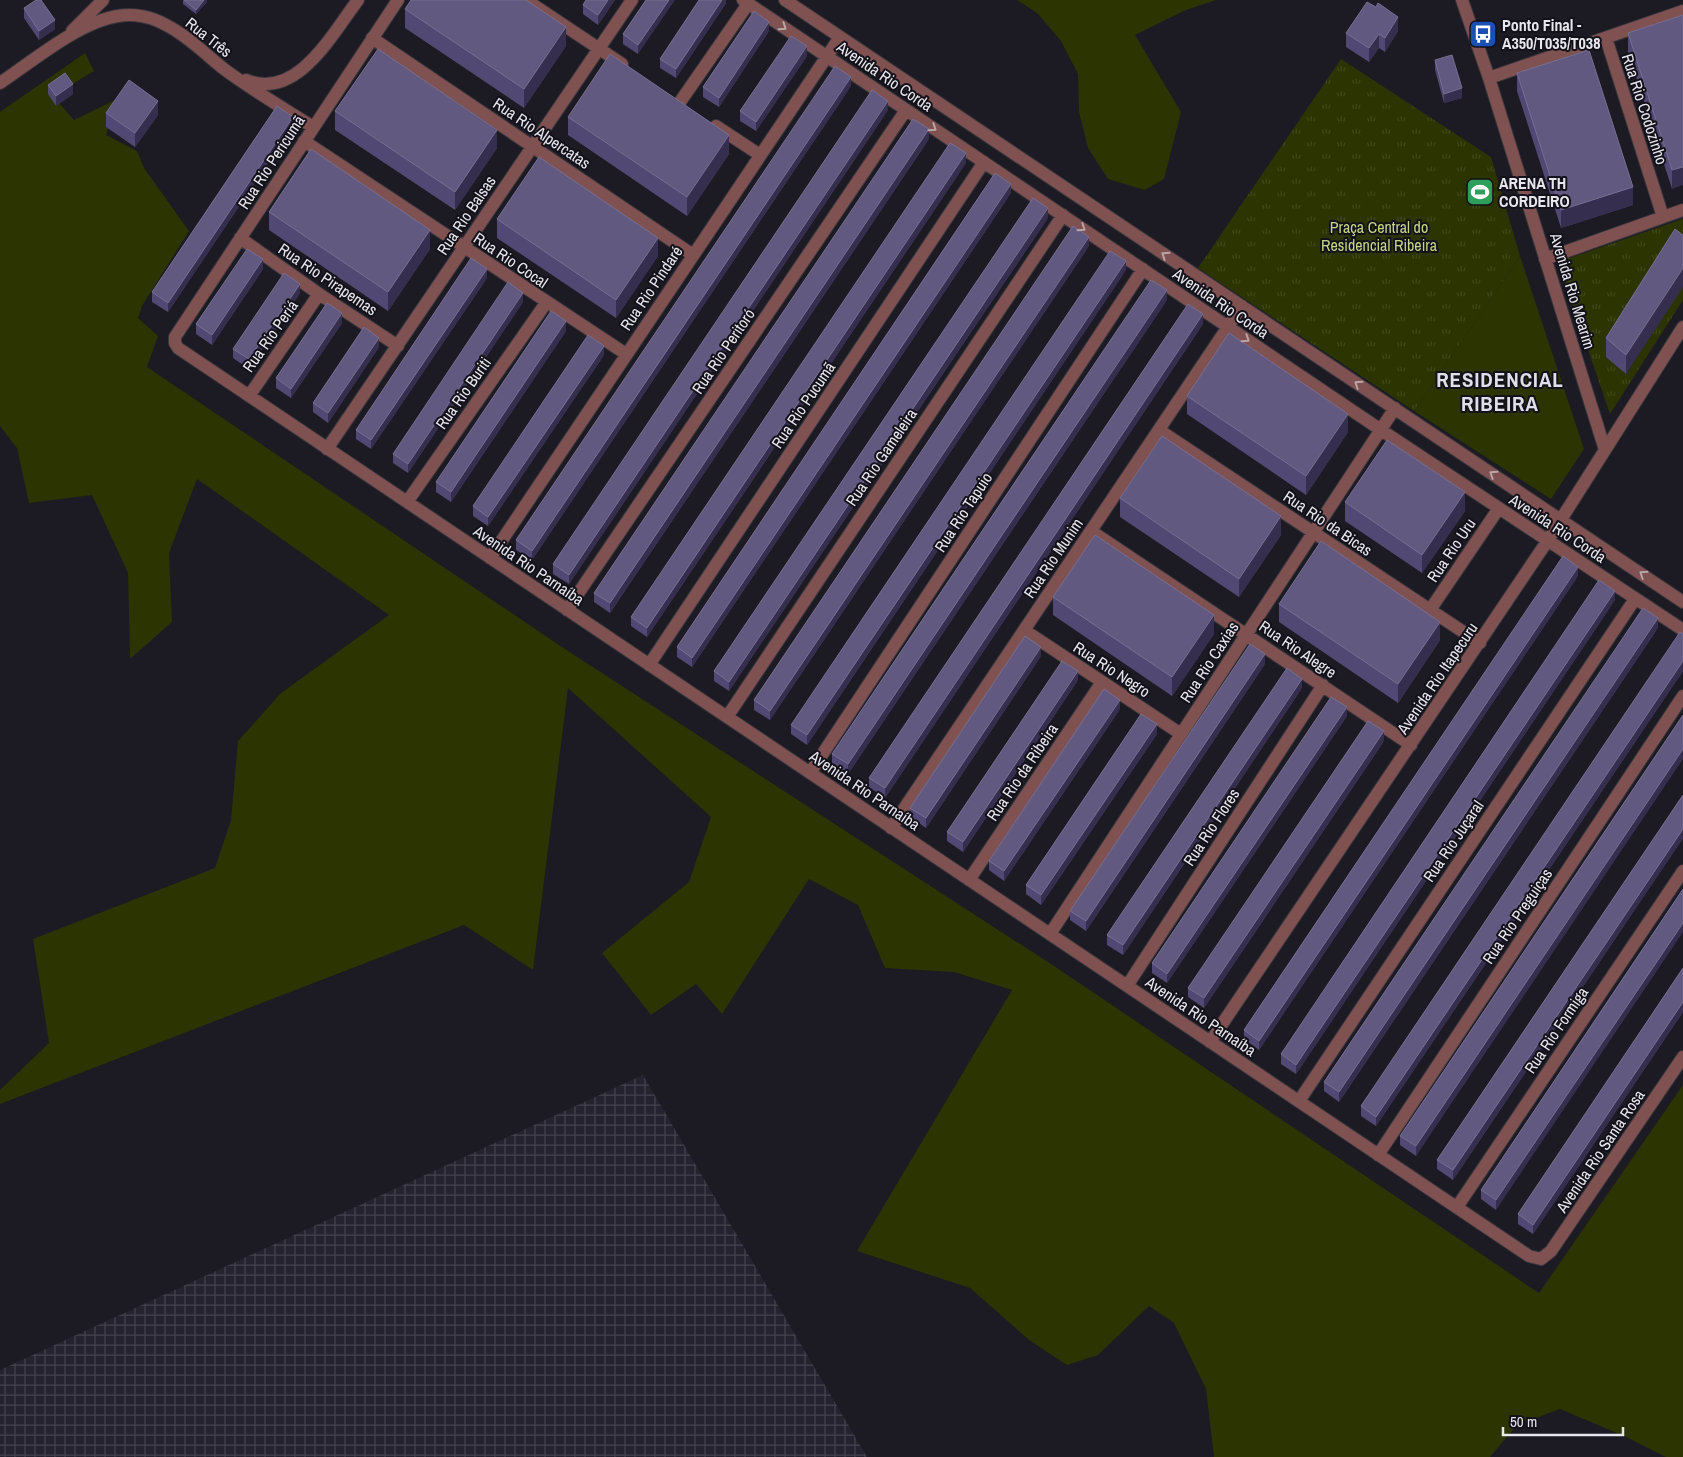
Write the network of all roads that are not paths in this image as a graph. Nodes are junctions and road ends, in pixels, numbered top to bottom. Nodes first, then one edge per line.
1 (103, 0) edge
2 (358, 0) edge
3 (398, 0) edge
4 (526, 0) edge
5 (632, 0) edge
6 (785, 0) edge
7 (1462, 0) edge
8 (746, 2) edge
9 (1683, 11) edge
10 (840, 37) junction
11 (66, 38) junction
12 (372, 38) junction
13 (1606, 38) junction
14 (599, 49) junction
15 (826, 56) junction
16 (224, 68) junction
17 (632, 70) edge
18 (1489, 78) junction
19 (1, 81) edge
20 (680, 102) edge
21 (906, 110) junction
22 (704, 118) edge
23 (313, 127) junction
24 (304, 141) junction
25 (533, 146) junction
26 (760, 156) junction
27 (984, 162) junction
28 (1683, 210) edge
29 (1063, 215) junction
30 (1663, 217) junction
31 (240, 238) junction
32 (464, 248) junction
33 (693, 255) junction
34 (1545, 259) junction
35 (1143, 269) junction
36 (319, 294) junction
37 (546, 303) junction
38 (1242, 306) junction
39 (1228, 327) junction
40 (1683, 327) edge
41 (175, 343) joint
42 (398, 346) junction
43 (626, 354) junction
44 (249, 396) junction
45 (1395, 408) junction
46 (1159, 430) junction
47 (1380, 430) junction
48 (328, 449) junction
49 (1605, 450) junction
50 (407, 502) junction
51 (1499, 508) junction
52 (1561, 519) junction
53 (1091, 531) junction
54 (1313, 532) junction
55 (1548, 540) junction
56 (490, 558) junction
57 (1635, 598) junction
58 (1683, 602) edge
59 (567, 610) junction
60 (1430, 610) junction
61 (1024, 630) junction
62 (1683, 630) edge
63 (1246, 634) junction
64 (1480, 643) junction
65 (649, 665) junction
66 (1102, 682) junction
67 (1323, 685) junction
68 (1683, 696) edge
69 (727, 717) junction
70 (1181, 734) junction
71 (1411, 745) junction
72 (810, 773) junction
73 (892, 828) junction
74 (1683, 871) edge
75 (969, 880) junction
76 (1050, 934) junction
77 (1127, 986) junction
78 (1210, 1042) junction
79 (1683, 1057) edge
80 (1298, 1101) junction
81 (1378, 1155) junction
82 (1457, 1207) junction
83 (1541, 1259) joint

1 - 11 street
2 - 16 street
3 - 12 street, Rua Rio Pericumã
4 - 14 street
5 - 14 street, Rua Rio Balsas
6 - 10 street, Avenida Rio Corda
7 - 18 street, Avenida Rio Mearim
8 -> 15 street, Avenida Rio Corda
8 - 20 street
9 - 13 street
10 - 15 street, Rua Rio Pindaré
38 -> 10 street, Avenida Rio Corda
11 - 16 street, Rua Três
11 - 19 street, Rua Três
12 - 23 street, Rua Rio Pericumã
12 - 25 street, Rua Rio Alpercatas
13 - 18 street
13 - 30 street, Rua Rio Codozinho
14 - 17 street
14 - 25 street, Rua Rio Balsas
15 - 21 street, Avenida Rio Corda
15 - 26 street, Rua Rio Pindaré
16 - 23 street, Rua Três
18 - 34 street, Avenida Rio Mearim
21 -> 27 street, Avenida Rio Corda
21 - 59 street, Rua Rio Peritoró
22 - 26 street
23 - 24 street, Rua Rio Pericumã
24 - 31 street, Rua Rio Pericumã
24 - 32 street, Rua Rio Cocal
25 - 32 street, Rua Rio Balsas
25 - 33 street, Rua Rio Alpercatas
26 - 33 street, Rua Rio Pindaré
27 - 29 street, Avenida Rio Corda
27 - 65 street, Rua Rio Pucumã
28 - 30 street
29 -> 35 street, Avenida Rio Corda
29 - 69 street, Rua Rio Gameleira
30 - 34 street
31 - 36 street, Rua Rio Pirapemas
31 - 41 street, Rua Rio Pericumã
32 - 37 street, Rua Rio Cocal
32 - 42 street, Rua Rio Balsas
33 - 43 street, Rua Rio Pindaré
34 - 49 street, Avenida Rio Mearim
35 - 39 street, Avenida Rio Corda
35 - 72 street, Rua Rio Tapuio
36 - 42 street, Rua Rio Pirapemas
36 - 44 street, Rua Rio Periá
37 - 43 street, Rua Rio Cocal
37 - 50 street, Rua Rio Buriti
38 - 39 street, Rua Rio Munim
45 -> 38 street, Avenida Rio Corda
39 - 46 street, Rua Rio Munim
39 -> 47 street, Avenida Rio Corda
40 - 49 street, Avenida Rio Itapecuru
41 - 44 street, Avenida Rio Parnaíba
42 - 48 street, Rua Rio Balsas
43 - 56 street, Rua Rio Pindaré
44 - 48 street, Avenida Rio Parnaíba
45 - 47 street, Rua Rio Caxias
52 -> 45 street, Avenida Rio Corda
46 - 53 street, Rua Rio Munim
46 - 54 street, Rua Rio da Bicas
47 - 51 street, Avenida Rio Corda
47 - 54 street, Rua Rio Caxias
48 - 50 street, Avenida Rio Parnaíba
49 - 52 street, Avenida Rio Itapecuru
50 - 56 street, Avenida Rio Parnaíba
51 - 55 street, Avenida Rio Corda
51 - 60 street, Rua Rio Uru
52 - 55 street, Avenida Rio Itapecuru
58 -> 52 street, Avenida Rio Corda
53 - 61 street, Rua Rio Munim
53 - 63 street, Rua Rio Alegre
54 - 60 street, Rua Rio da Bicas
54 - 63 street, Rua Rio Caxias
55 - 57 street, Avenida Rio Corda
55 - 64 street, Avenida Rio Itapecuru
56 - 59 street, Avenida Rio Parnaíba
57 - 62 street, Avenida Rio Corda
57 - 80 street, Rua Rio Juçaral
59 - 65 street, Avenida Rio Parnaíba
60 - 64 street, Rua Rio da Bicas
61 - 66 street, Rua Rio Negro
61 - 73 street, Rua Rio Munim
63 - 67 street, Rua Rio Alegre
63 - 70 street, Rua Rio Caxias
64 - 71 street, Avenida Rio Itapecuru
65 - 69 street, Avenida Rio Parnaíba
66 - 70 street, Rua Rio Negro
66 - 75 street, Rua Rio da Ribeira
67 - 71 street, Rua Rio Alegre
67 - 77 street, Rua Rio Flores
68 - 81 street, Rua Rio Preguiças
69 - 72 street, Avenida Rio Parnaíba
70 - 76 street, Rua Rio Caxias
71 - 78 street, Avenida Rio Itapecuru
72 - 73 street, Avenida Rio Parnaíba
73 - 75 street, Avenida Rio Parnaíba
74 - 82 street, Rua Rio Formiga
75 - 76 street, Avenida Rio Parnaíba
76 - 77 street, Avenida Rio Parnaíba
77 - 78 street, Avenida Rio Parnaíba
78 - 80 street, Avenida Rio Parnaíba
79 - 83 street, Avenida Rio Santa Rosa
80 - 81 street, Avenida Rio Parnaíba
81 - 82 street, Avenida Rio Parnaíba
82 - 83 street, Avenida Rio Parnaíba

